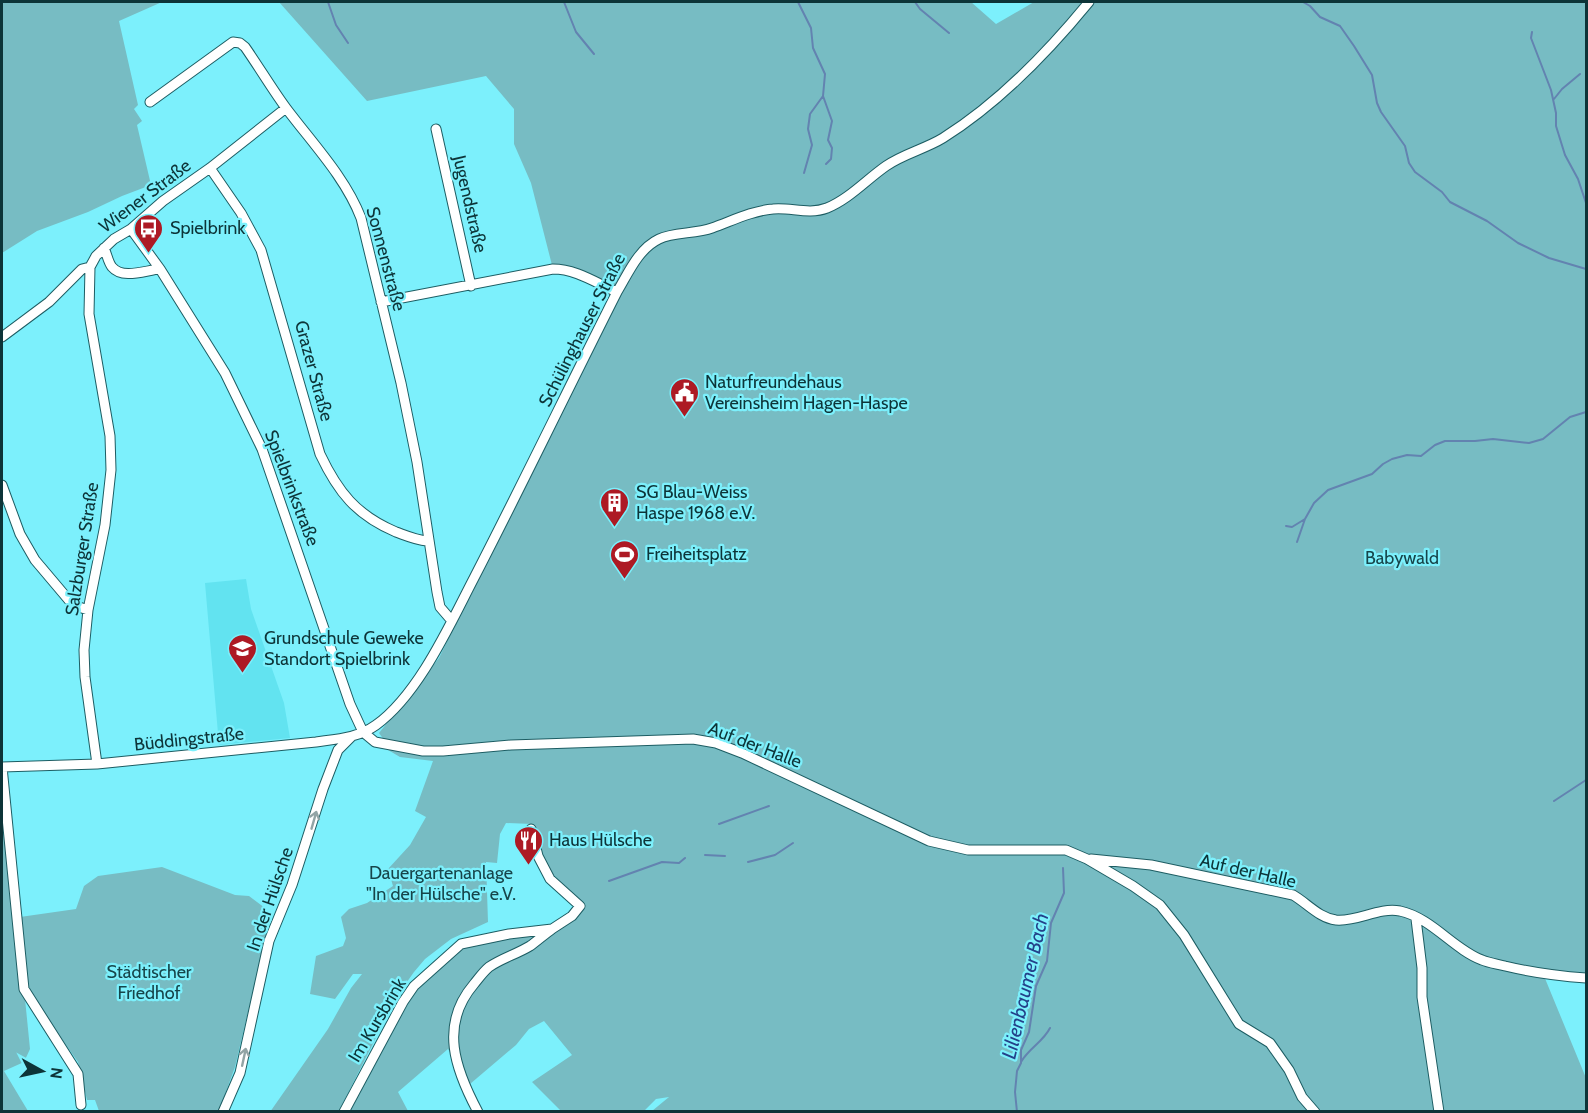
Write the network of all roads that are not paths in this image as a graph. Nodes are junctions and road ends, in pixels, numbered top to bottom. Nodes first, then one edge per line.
1 (1089, 2) edge
2 (150, 102) dead end
3 (286, 108) junction
4 (436, 129) dead end
5 (210, 168) junction
6 (131, 229) junction
7 (104, 248) junction
8 (90, 267) junction
9 (160, 269) junction
10 (471, 286) junction
11 (617, 292) junction
12 (381, 302) junction
13 (2, 337) edge
14 (2, 485) edge
15 (428, 541) junction
16 (88, 610) junction
17 (452, 621) junction
18 (376, 725) joint
19 (363, 732) junction
20 (351, 737) junction
21 (97, 764) junction
22 (2, 767) edge
23 (531, 829) dead end
24 (1087, 859) junction
25 (1416, 919) junction
26 (554, 928) junction
27 (1587, 978) edge
28 (81, 1105) dead end
29 (223, 1112) edge
30 (344, 1112) edge
31 (478, 1112) edge
32 (1315, 1112) edge
33 (1439, 1112) edge

1 - 11 street, Schülinghauser Straße
2 - 3 street, Sonnenstraße
3 - 5 street, Wiener Straße
3 - 12 street, Sonnenstraße
4 - 10 street, Jugendstraße
5 - 6 street, Wiener Straße
5 - 15 street, Grazer Straße
6 - 7 street, Wiener Straße
6 - 9 street, Spielbrinkstraße
7 - 8 street, Wiener Straße
7 - 9 street
8 - 13 street, Wiener Straße
8 - 16 street, Salzburger Straße
9 - 19 street, Spielbrinkstraße
10 - 11 street
10 - 12 street
11 - 17 street, Schülinghauser Straße
12 - 15 street, Sonnenstraße
14 - 16 street
15 - 17 street, Sonnenstraße
16 - 21 street, Salzburger Straße
17 - 18 street, Schülinghauser Straße
18 - 19 street, Büddingstraße
19 - 20 street, Büddingstraße
19 - 24 street, Auf der Halle
20 - 21 street, Büddingstraße
29 -> 20 street, In der Hülsche
21 - 22 street, Büddingstraße
22 - 28 street, Büddingstraße
23 - 26 street
24 - 25 street, Auf der Halle
24 - 32 street, Auf der Halle
25 - 27 street, Auf der Halle
25 - 33 street
26 - 30 street, Im Kursbrink
26 - 31 street

